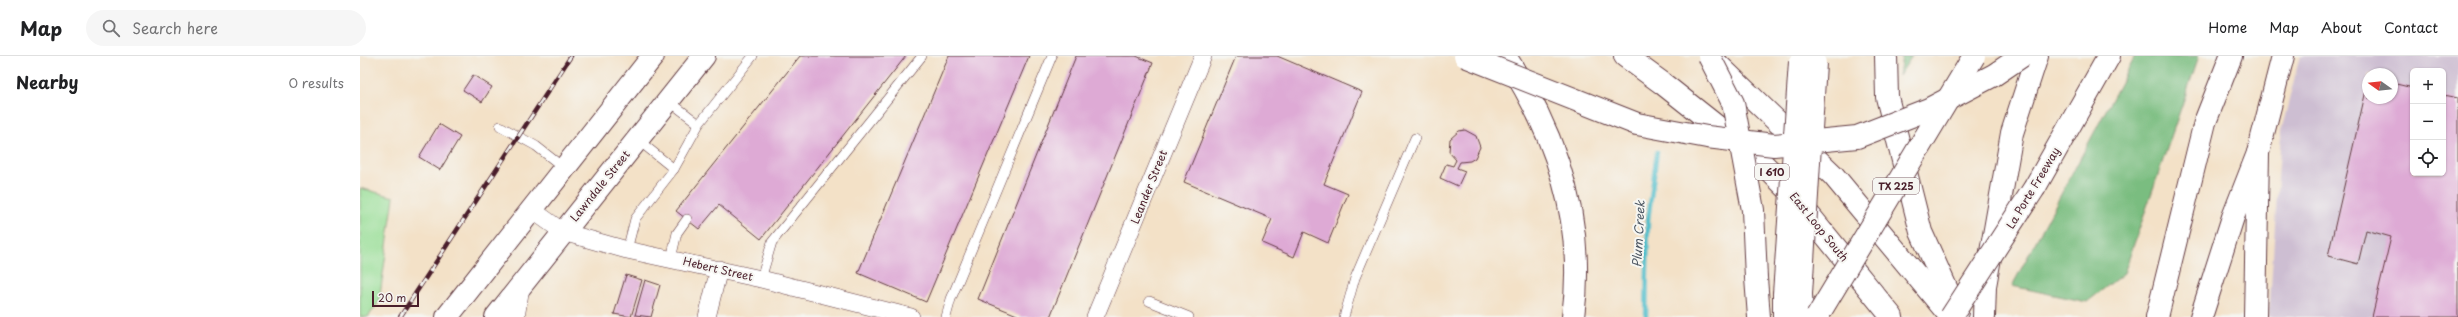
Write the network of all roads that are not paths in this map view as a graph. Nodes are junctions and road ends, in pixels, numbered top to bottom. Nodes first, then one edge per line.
1 (653, 56) edge
2 (704, 56) edge
3 (753, 56) edge
4 (922, 56) edge
5 (1052, 56) edge
6 (1203, 56) edge
7 (1465, 56) edge
8 (1506, 56) edge
9 (1624, 56) edge
10 (1708, 56) edge
11 (1886, 56) edge
12 (1974, 56) edge
13 (2022, 56) edge
14 (2037, 56) edge
15 (2109, 56) edge
16 (2231, 56) edge
17 (2283, 56) edge
18 (1808, 59) edge
19 (668, 101) junction
20 (699, 124) junction
21 (500, 126) dead end
22 (1415, 138) dead end
23 (638, 139) junction
24 (2258, 153) junction
25 (564, 168) junction
26 (674, 169) junction
27 (531, 209) junction
28 (687, 219) dead end
29 (563, 232) junction
30 (627, 250) junction
31 (671, 259) junction
32 (719, 269) junction
33 (761, 279) junction
34 (521, 286) junction
35 (1793, 294) junction
36 (1149, 301) dead end
37 (894, 315) edge
38 (446, 317) edge
39 (496, 317) edge
40 (516, 317) edge
41 (707, 317) edge
42 (911, 317) edge
43 (946, 317) edge
44 (1095, 317) edge
45 (1189, 317) edge
46 (1344, 317) edge
47 (1573, 317) edge
48 (1759, 317) edge
49 (1784, 317) edge
50 (1802, 317) edge
51 (1817, 317) edge
52 (1892, 317) edge
53 (1951, 317) edge
54 (1959, 317) edge
55 (1984, 317) edge
56 (2157, 317) edge
57 (2201, 317) edge
58 (2255, 317) edge

1 - 25 main road
2 - 19 main road, Lawndale Street
3 - 20 lane
4 - 33 lane
5 - 43 lane
6 - 44 street, Leander Street
7 - 13 main road, bridge
8 - 47 main road
9 - 52 main road, East Loop South / I 610
10 - 48 main road, bridge
10 - 53 main road
11 - 54 main road
12 - 51 main road, TX 225, bridge
14 - 55 main road, bridge
15 - 53 main road, La Porte Freeway, bridge
16 - 56 main road
17 - 24 main road
18 - 35 main road, bridge
19 - 20 lane
19 - 23 main road, Lawndale Street
20 - 26 lane
21 - 25 lane
22 - 46 lane
23 - 26 lane
23 - 29 main road, Lawndale Street
24 - 57 main road
24 - 58 main road
25 - 27 main road
26 - 30 lane
27 - 29 street, Hebert Street
27 - 38 main road
28 - 31 lane
29 - 30 street, Hebert Street
29 - 34 main road, Lawndale Street
30 - 31 street, Hebert Street
31 - 32 street, Hebert Street
32 - 33 street, Hebert Street
32 - 41 street
33 - 37 street, Hebert Street
34 - 39 main road, Lawndale Street
34 - 40 street
35 - 49 main road
35 - 50 main road
36 - 45 lane
37 - 42 street, Hebert Street

